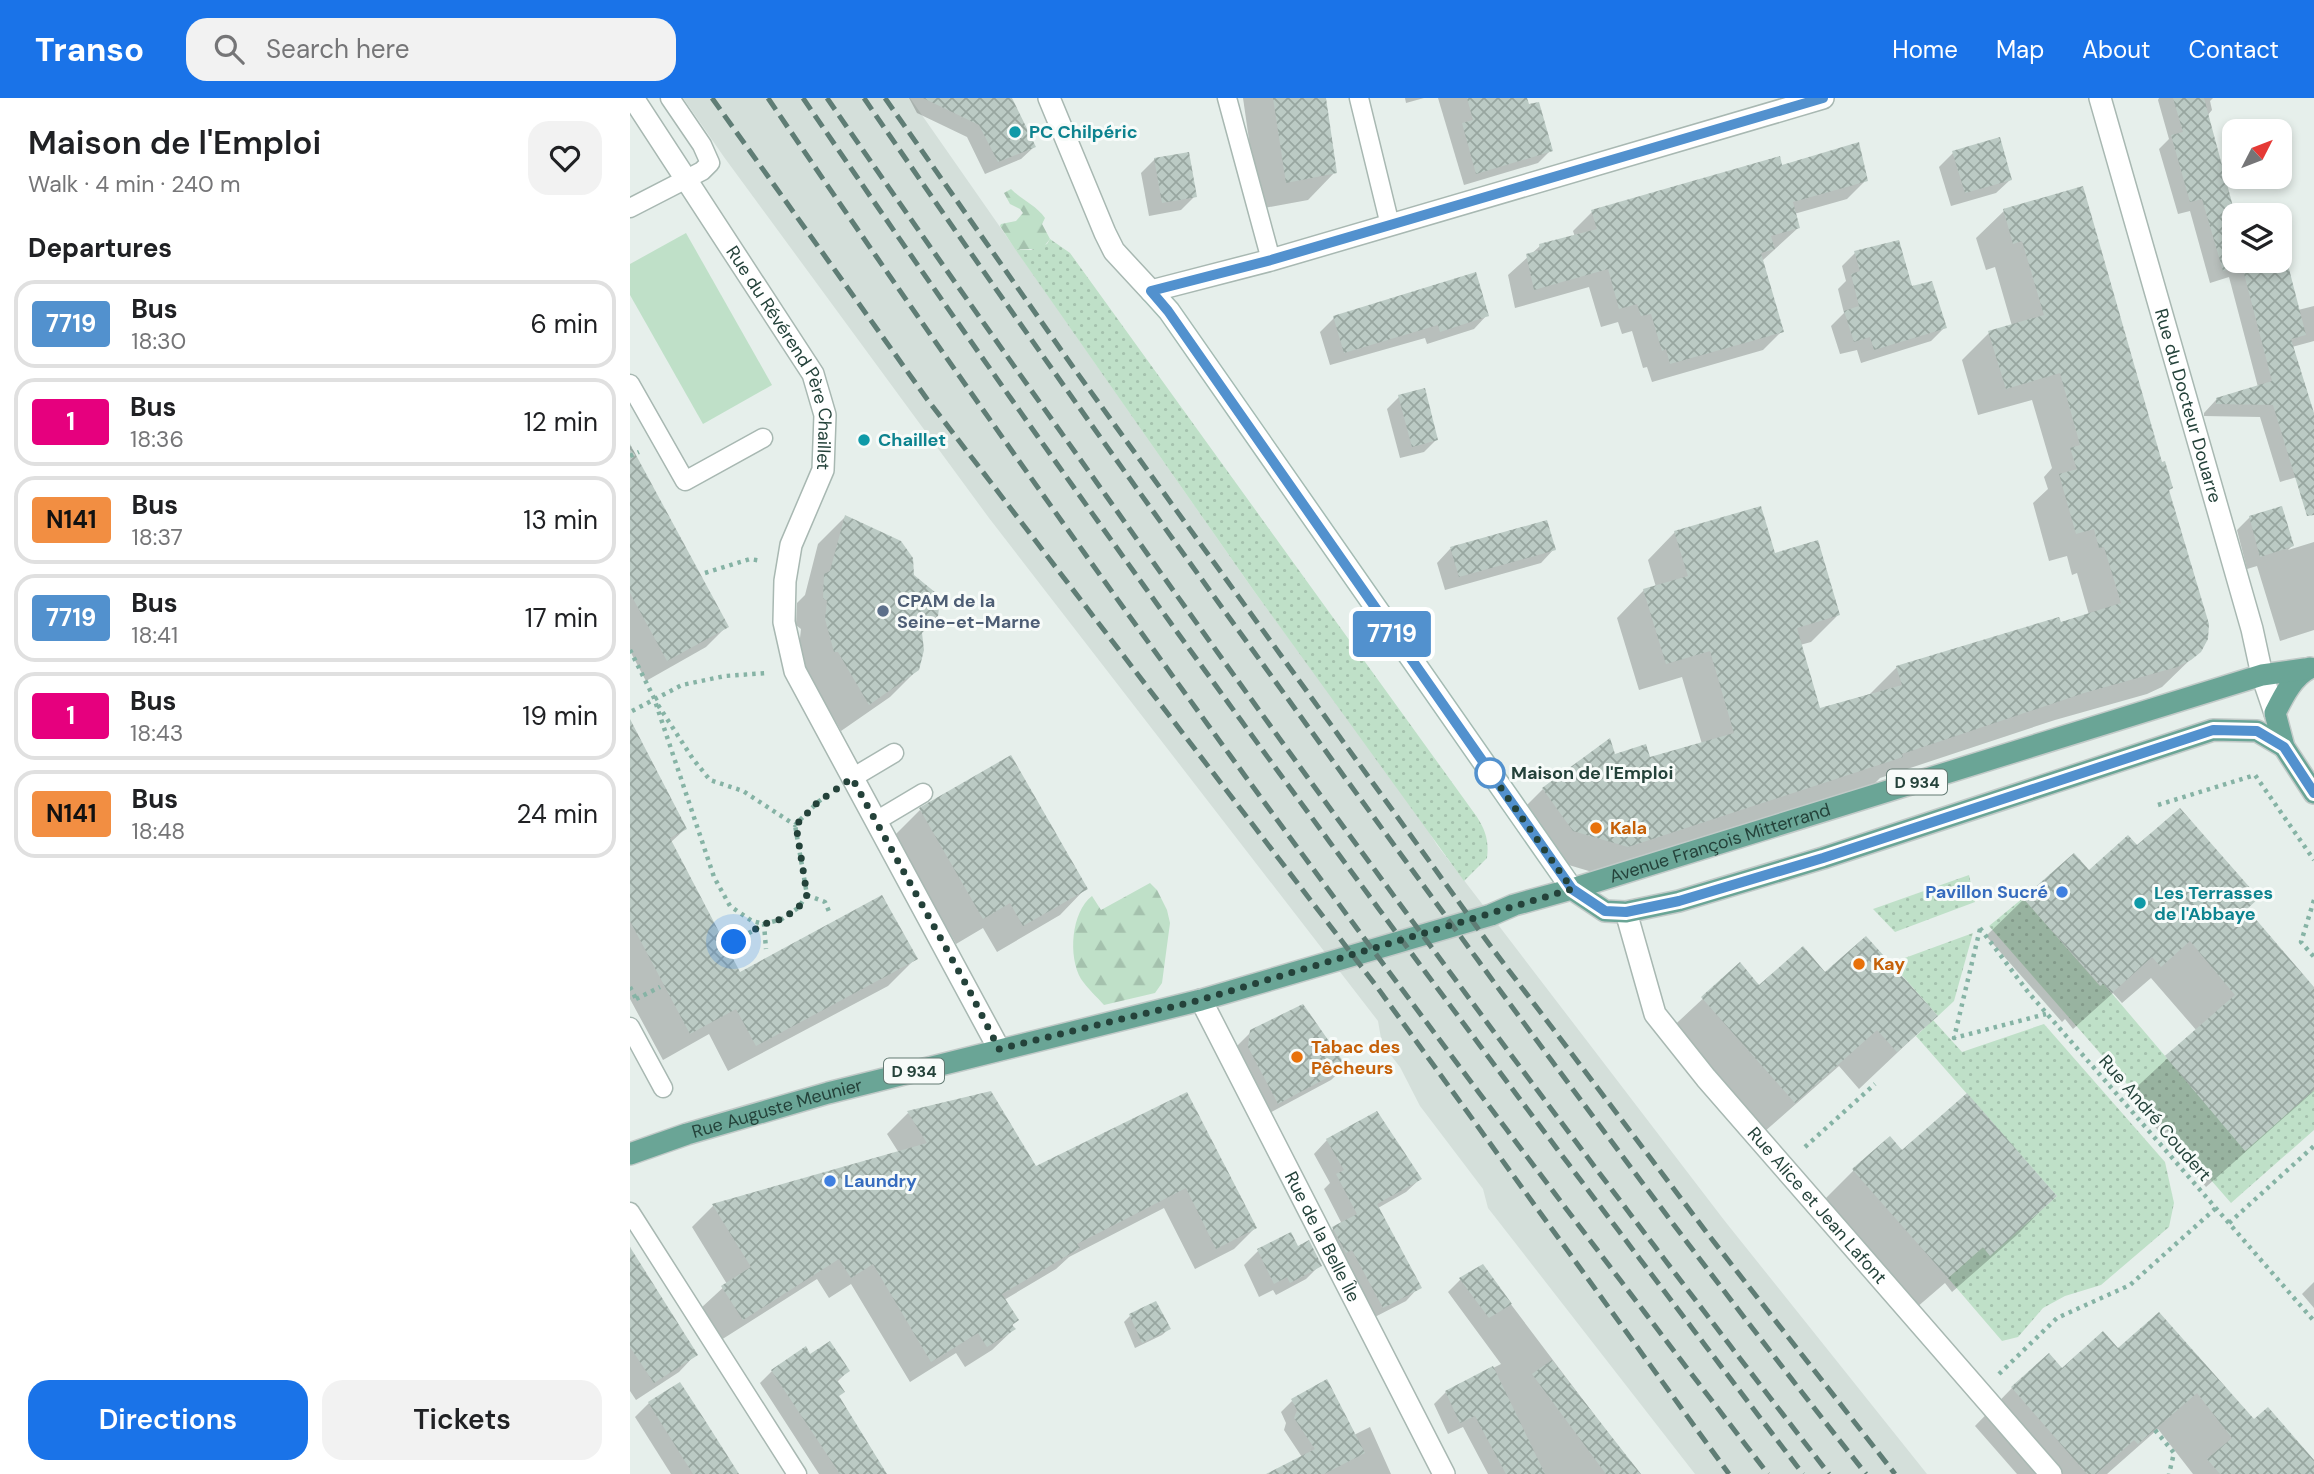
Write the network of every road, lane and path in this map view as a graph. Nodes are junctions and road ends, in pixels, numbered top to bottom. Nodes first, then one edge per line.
1 (633, 98) edge
2 (670, 98) edge
3 (1048, 98) edge
4 (1227, 98) edge
5 (1359, 98) edge
6 (1823, 98) edge
7 (2100, 98) edge
8 (686, 179) junction
9 (630, 208) edge
10 (1390, 225) junction
11 (1271, 260) junction
12 (1151, 291) junction
13 (630, 384) edge
14 (763, 438) dead end
15 (750, 559) dead end
16 (705, 573) dead end
17 (630, 650) edge
18 (2310, 668) edge
19 (795, 671) junction
20 (2262, 675) junction
21 (654, 698) junction
22 (632, 710) dead end
23 (2275, 713) junction
24 (2284, 747) junction
25 (894, 753) dead end
26 (852, 778) junction
27 (923, 793) dead end
28 (2314, 793) edge
29 (2158, 805) dead end
30 (876, 821) junction
31 (796, 825) junction
32 (2314, 860) edge
33 (1572, 889) junction
34 (807, 895) junction
35 (2314, 900) edge
36 (1626, 912) junction
37 (830, 914) dead end
38 (764, 924) junction
39 (734, 942) dead end
40 (766, 950) dead end
41 (2314, 957) edge
42 (660, 987) dead end
43 (636, 999) dead end
44 (1200, 1000) junction
45 (2046, 1014) junction
46 (630, 1027) edge
47 (999, 1049) junction
48 (1875, 1084) dead end
49 (663, 1088) dead end
50 (2314, 1146) edge
51 (630, 1154) edge
52 (1783, 1167) junction
53 (2216, 1208) junction
54 (630, 1212) edge
55 (2228, 1223) junction
56 (2314, 1321) edge
57 (1993, 1381) dead end
58 (2155, 1430) dead end
59 (797, 1474) edge
60 (1444, 1474) edge
61 (2051, 1474) edge
62 (2169, 1474) edge

1 - 8 street, Rue du Révérend Père Chaillet
2 - 8 lane
3 - 12 street
4 - 11 lane
5 - 10 lane
6 - 10 street
7 - 20 street, Rue du Docteur Douarre
8 - 9 lane
8 - 19 street, Rue du Révérend Père Chaillet
10 - 11 street
11 - 12 street
12 - 33 street
13 - 14 lane
15 - 16 path
17 - 21 path
18 - 20 main road, Avenue François Mitterrand / D 934
18 - 23 main road
19 - 21 path
19 - 26 street, Rue du Révérend Père Chaillet
20 - 23 street, Rue du Docteur Douarre
20 - 33 main road, Avenue François Mitterrand / D 934
21 - 22 path
21 - 31 path
21 - 38 path
23 - 24 main road
24 - 28 main road
24 - 36 main road, Avenue François Mitterrand / D 934
25 - 26 lane
26 - 30 street, Rue du Révérend Père Chaillet
26 - 31 path
27 - 30 lane
29 - 32 path
30 - 47 street, Rue du Révérend Père Chaillet
31 - 34 path
33 - 36 main road, Avenue François Mitterrand / D 934
33 - 44 main road, Rue Auguste Meunier / D 934
34 - 37 path
34 - 38 path
35 - 41 path
36 - 52 street, Rue Alice et Jean Lafont
38 - 39 path
38 - 40 path
42 - 43 path
44 - 47 main road, Rue Auguste Meunier / D 934
44 - 60 street, Rue de la Belle Île
45 - 45 path, Rue André Coudert
45 - 53 path, Rue André Coudert
46 - 49 lane
47 - 51 main road, Rue Auguste Meunier / D 934
48 - 52 path
50 - 55 path
52 - 61 street, Rue Alice et Jean Lafont
53 - 55 path, Rue André Coudert
53 - 57 path
54 - 59 lane
55 - 56 path, Rue André Coudert
58 - 62 path

